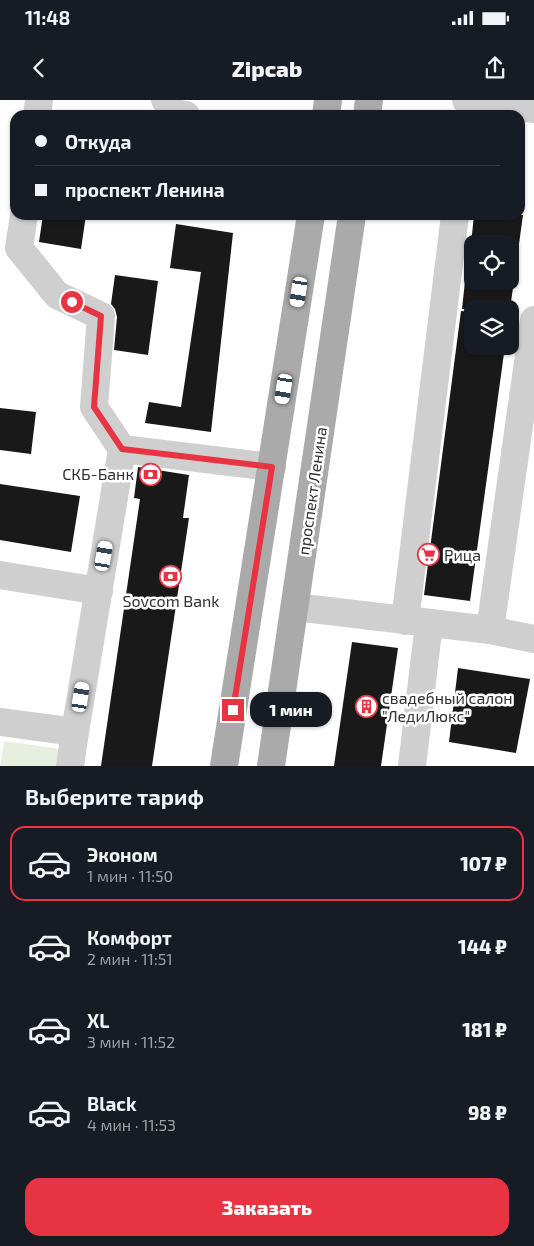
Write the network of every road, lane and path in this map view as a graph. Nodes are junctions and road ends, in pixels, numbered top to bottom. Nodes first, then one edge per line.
1 (468, 100) edge
2 (502, 102) edge
3 (534, 110) edge
4 (23, 220) edge
5 (310, 220) edge
6 (351, 220) edge
7 (455, 220) edge
8 (534, 320) edge
9 (122, 449) junction
10 (272, 467) junction
11 (0, 575) edge
12 (99, 591) junction
13 (296, 607) junction
14 (417, 622) junction
15 (490, 630) junction
16 (534, 639) edge
17 (0, 722) edge
18 (75, 732) junction
19 (70, 766) edge
20 (224, 766) edge
21 (271, 766) edge
22 (412, 766) edge

1 - 2 lane
2 - 3 lane
4 - 9 lane
5 - 10 main road
6 - 13 main road, проспект Ленина
7 - 14 lane
8 - 15 lane
9 - 10 lane
9 - 12 lane
10 - 20 main road
11 - 12 lane
12 - 18 lane
13 - 14 lane
13 - 21 main road, проспект Ленина
14 - 15 lane
14 - 22 lane
15 - 16 lane
17 - 18 lane
18 - 19 lane

